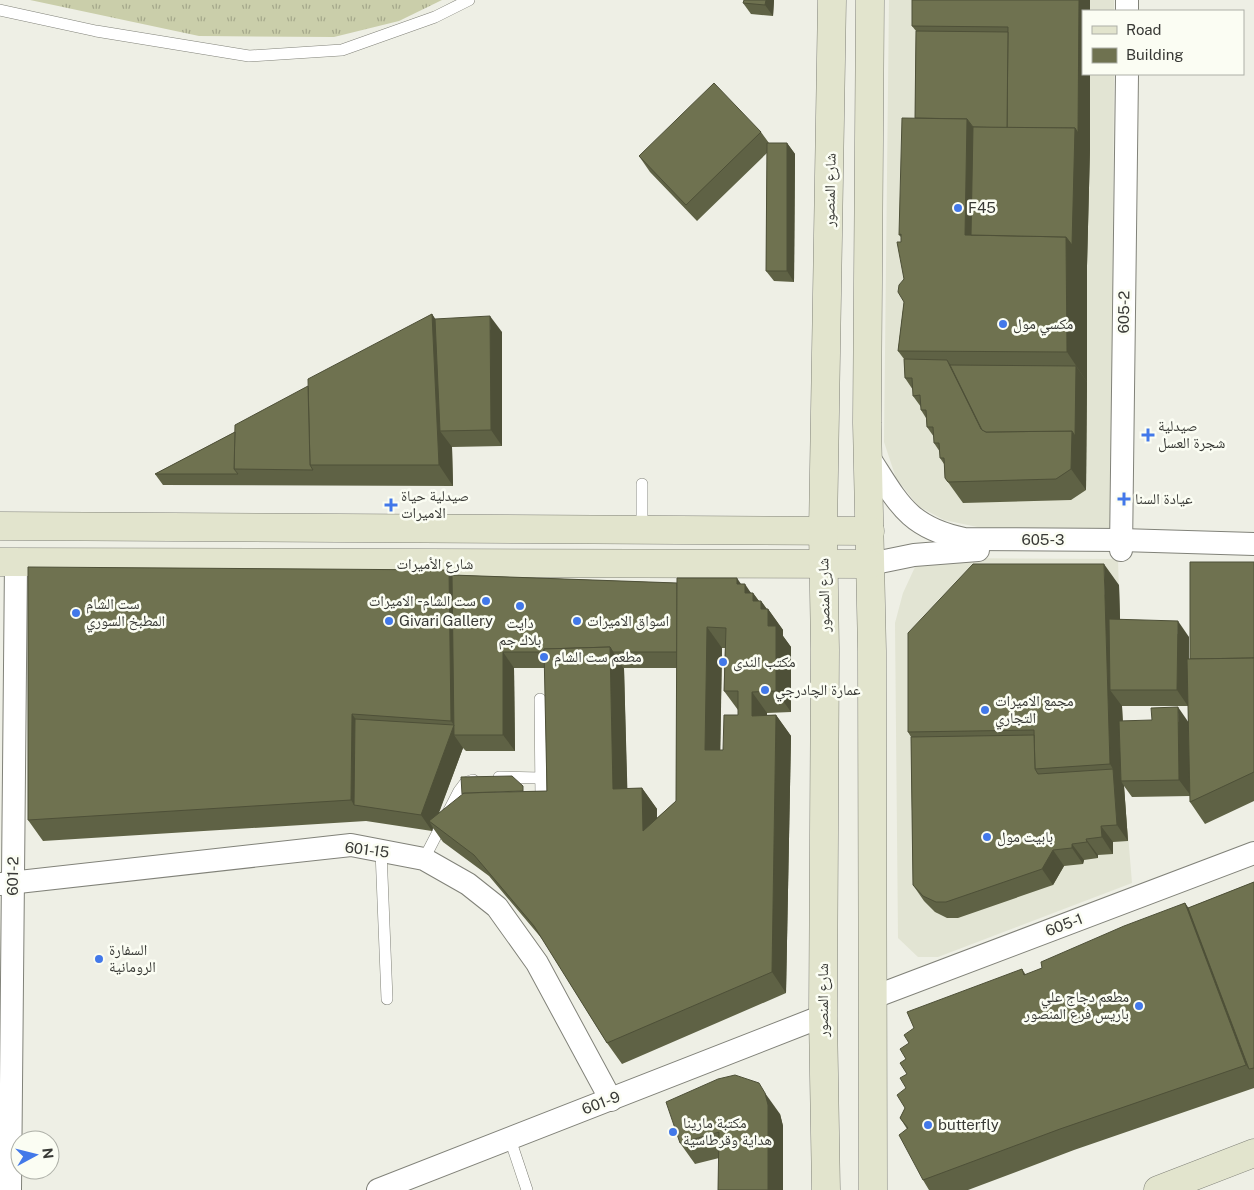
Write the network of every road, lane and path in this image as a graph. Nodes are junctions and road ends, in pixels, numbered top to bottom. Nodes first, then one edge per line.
1 (469, 0) edge
2 (832, 0) edge
3 (870, 0) edge
4 (0, 10) edge
5 (1127, 75) edge
6 (868, 456) junction
7 (642, 484) dead end
8 (0, 526) edge
9 (642, 530) junction
10 (823, 530) junction
11 (870, 531) junction
12 (1254, 544) edge
13 (1121, 545) junction
14 (1254, 555) edge
15 (8, 562) edge
16 (823, 564) junction
17 (870, 564) junction
18 (540, 699) dead end
19 (540, 778) junction
20 (541, 798) edge
21 (381, 851) junction
22 (1254, 853) edge
23 (424, 859) junction
24 (7, 884) edge
25 (874, 997) junction
26 (386, 999) dead end
27 (823, 1016) junction
28 (610, 1100) junction
29 (510, 1139) junction
30 (1254, 1153) edge
31 (874, 1159) junction
32 (10, 1190) edge
33 (378, 1190) edge
34 (527, 1190) edge
35 (826, 1190) edge
36 (873, 1190) edge
37 (889, 1190) edge
38 (1158, 1190) edge

1 - 4 lane
2 - 10 main road, شارع المنصور
3 - 6 main road
5 - 13 street, 605-2
6 - 11 main road
6 - 13 street, 605-3
7 - 9 lane
8 - 9 main road
9 - 10 main road
10 - 11 main road
10 - 16 main road, شارع المنصور
11 - 17 main road
12 - 13 street, 605-3
13 - 14 street, 605-3
13 - 17 street, 605-3
15 - 16 main road, شارع الأميرات
15 - 24 street, 601-2
16 - 17 main road, شارع الأميرات
16 - 27 main road, شارع المنصور
17 - 25 main road
18 - 19 lane
19 - 20 lane
19 - 23 lane
21 - 23 street, 601-15
21 - 24 street, 601-15
21 - 26 lane
22 - 25 street, 605-1
23 - 28 street, 601-15
24 - 32 street, 601-2
25 - 31 main road
27 - 28 street, 601-9
27 - 35 main road, شارع المنصور
28 - 29 street, 601-9
29 - 33 street, 601-9
29 - 34 lane
30 - 38 main road
31 - 36 main road
31 - 37 main road

